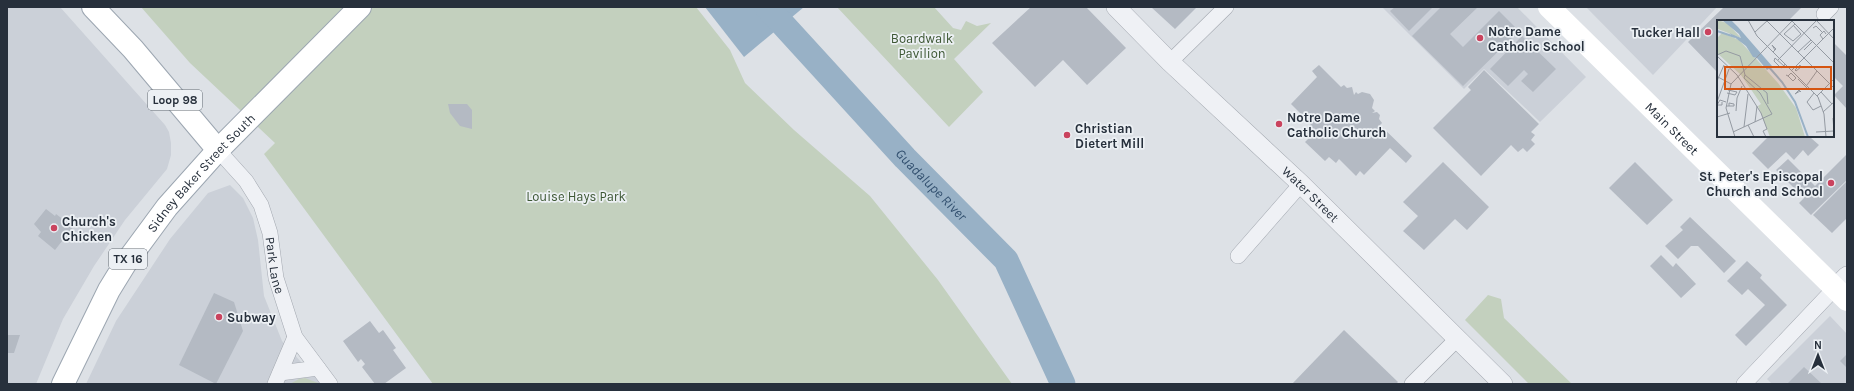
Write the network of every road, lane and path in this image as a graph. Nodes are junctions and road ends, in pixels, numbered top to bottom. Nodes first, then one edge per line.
1 (93, 7) edge
2 (360, 7) edge
3 (1116, 7) edge
4 (1226, 7) edge
5 (1549, 7) edge
6 (1170, 62) junction
7 (218, 150) junction
8 (1301, 184) junction
9 (1238, 256) dead end
10 (1843, 288) edge
11 (295, 337) junction
12 (1458, 338) junction
13 (318, 368) junction
14 (277, 379) edge
15 (63, 384) edge
16 (330, 384) edge
17 (1412, 384) edge
18 (1503, 384) edge
19 (1744, 384) edge

1 - 7 main road, Loop 98
2 - 7 main road, Sidney Baker Street South / TX 16
3 - 6 street, Water Street
4 - 6 street
5 - 10 main road, Main Street
6 - 8 street, Water Street
7 - 11 street, Park Lane
7 - 15 main road, Sidney Baker Street South / TX 16
8 - 9 street
8 - 12 street, Water Street
10 - 19 street
11 - 13 street, Park Lane
11 - 14 street
12 - 17 street
12 - 18 street, Water Street
13 - 14 street
13 - 16 street, Park Lane

